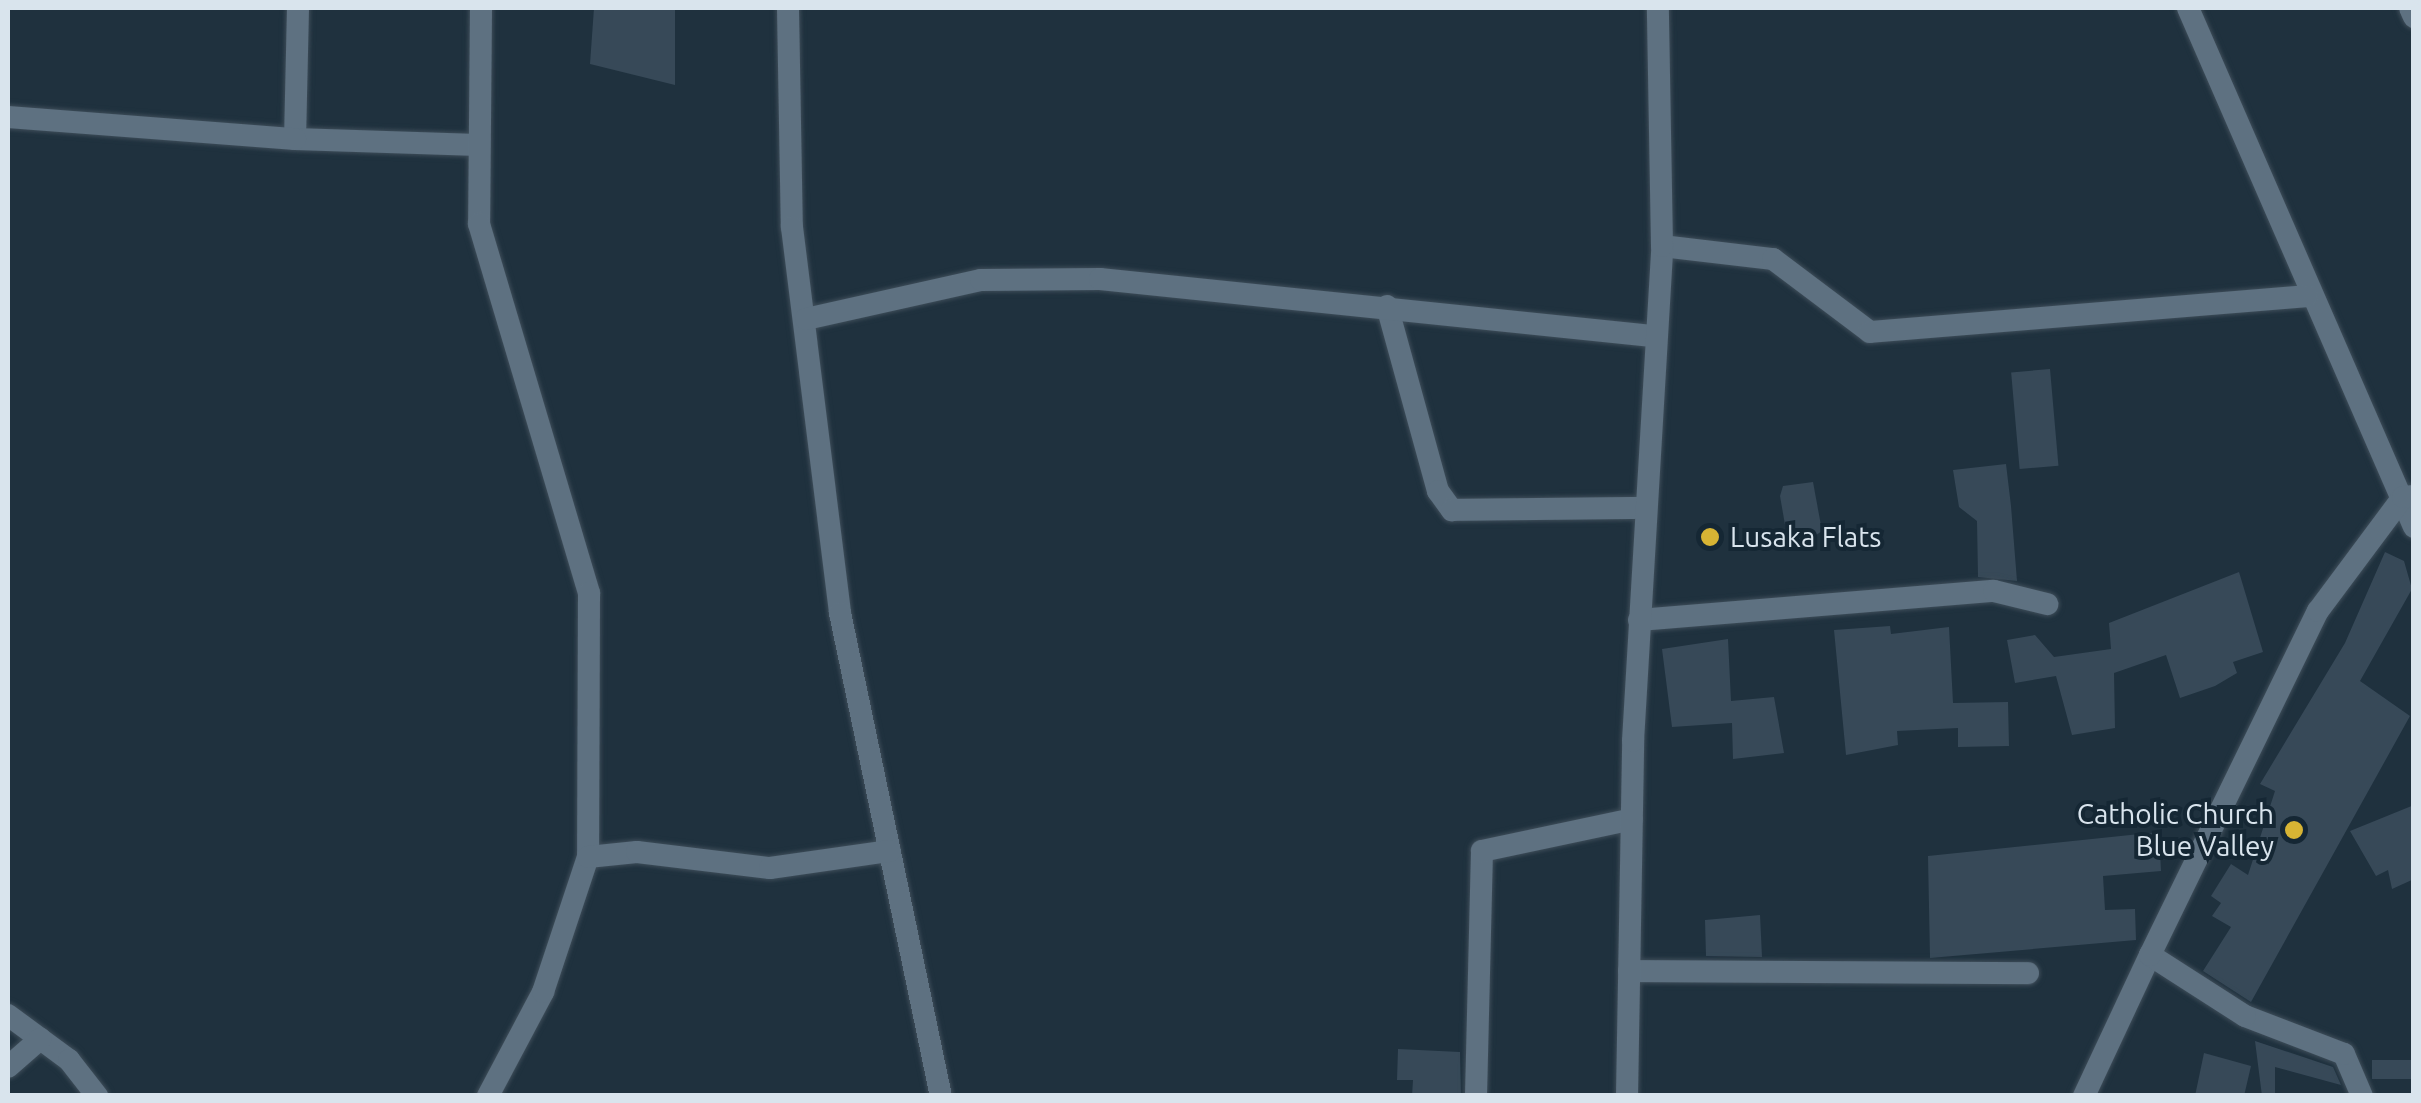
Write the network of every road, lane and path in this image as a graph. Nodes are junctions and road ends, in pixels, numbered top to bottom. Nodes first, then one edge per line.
1 (298, 8) edge
2 (481, 8) edge
3 (788, 8) edge
4 (1658, 8) edge
5 (2188, 8) edge
6 (2410, 8) edge
7 (2414, 16) edge
8 (8, 117) edge
9 (295, 139) junction
10 (478, 145) junction
11 (1662, 246) junction
12 (2306, 296) junction
13 (1387, 306) junction
14 (806, 319) junction
15 (1652, 336) junction
16 (2408, 497) edge
17 (1644, 508) junction
18 (2414, 527) edge
19 (2047, 604) dead end
20 (1639, 620) junction
21 (1632, 819) junction
22 (890, 851) junction
23 (588, 857) junction
24 (2150, 955) junction
25 (1629, 971) junction
26 (2028, 973) dead end
27 (8, 1015) edge
28 (40, 1039) junction
29 (8, 1067) edge
30 (97, 1096) edge
31 (488, 1096) edge
32 (941, 1096) edge
33 (1476, 1096) edge
34 (1627, 1096) edge
35 (2084, 1096) edge
36 (2362, 1096) edge

1 - 9 street
2 - 10 street
3 - 14 street
4 - 11 street
5 - 12 street
6 - 7 street
8 - 9 street
9 - 10 street
10 - 23 street
11 - 12 street
11 - 15 street
12 - 16 street
13 - 14 street
13 - 15 street
13 - 17 street
14 - 22 street
15 - 17 street
16 - 18 street
16 - 24 street
17 - 20 street
19 - 20 street
20 - 21 street
21 - 25 street
21 - 33 street
22 - 23 street
22 - 32 street
23 - 31 street
24 - 35 street
24 - 36 street
25 - 26 street
25 - 34 street
27 - 28 street
28 - 29 street
28 - 30 street

